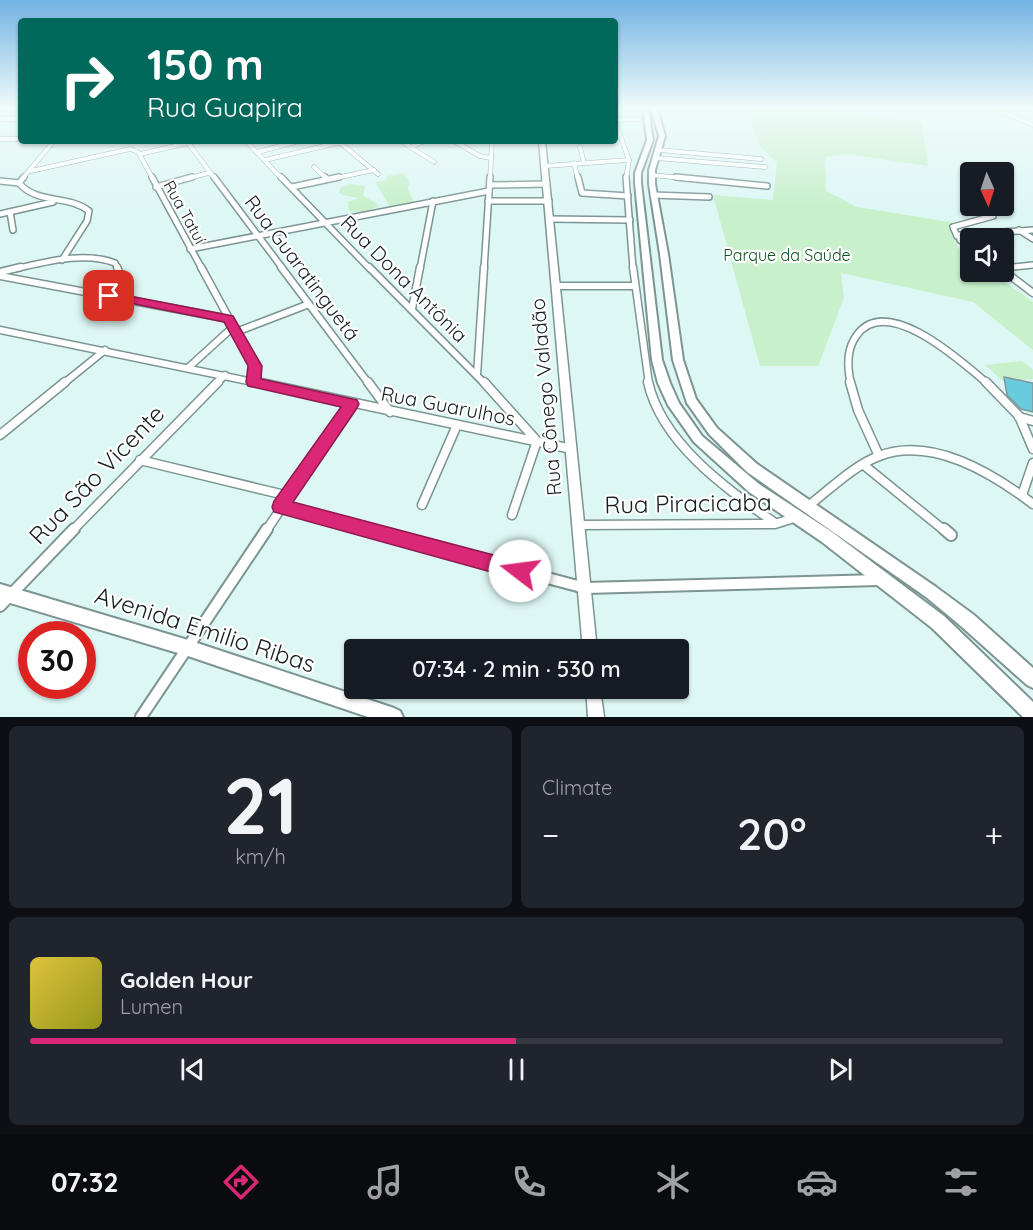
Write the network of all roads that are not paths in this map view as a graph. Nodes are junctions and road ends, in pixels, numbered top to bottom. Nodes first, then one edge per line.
1 (620, 141) edge
2 (650, 141) edge
3 (660, 141) edge
4 (52, 144) edge
5 (184, 144) edge
6 (189, 144) edge
7 (250, 144) edge
8 (288, 144) edge
9 (329, 144) edge
10 (344, 144) edge
11 (406, 144) edge
12 (418, 144) edge
13 (459, 144) edge
14 (492, 144) edge
15 (542, 144) edge
16 (411, 147) junction
17 (580, 147) dead end
18 (658, 150) junction
19 (258, 152) junction
20 (140, 154) junction
21 (491, 158) junction
22 (656, 158) junction
23 (761, 159) dead end
24 (265, 160) junction
25 (629, 160) junction
26 (434, 162) dead end
27 (584, 163) junction
28 (574, 164) junction
29 (545, 166) junction
30 (765, 167) dead end
31 (314, 168) dead end
32 (31, 171) junction
33 (208, 173) junction
34 (651, 175) junction
35 (327, 179) junction
36 (0, 181) edge
37 (19, 183) junction
38 (547, 184) junction
39 (767, 186) dead end
40 (156, 187) junction
41 (292, 187) junction
42 (489, 188) junction
43 (653, 195) junction
44 (628, 196) junction
45 (709, 197) dead end
46 (59, 200) junction
47 (433, 201) junction
48 (488, 201) junction
49 (549, 201) junction
50 (10, 212) junction
51 (0, 214) edge
52 (993, 216) edge
53 (550, 219) junction
54 (630, 220) junction
55 (642, 221) junction
56 (658, 222) junction
57 (324, 223) junction
58 (13, 230) dead end
59 (1014, 230) edge
60 (1019, 230) junction
61 (1033, 230) edge
62 (960, 234) edge
63 (256, 236) junction
64 (957, 236) junction
65 (960, 239) edge
66 (1033, 239) edge
67 (190, 249) junction
68 (62, 260) junction
69 (1033, 265) edge
70 (1014, 268) edge
71 (0, 274) edge
72 (1014, 278) edge
73 (557, 286) junction
74 (634, 286) junction
75 (1033, 293) edge
76 (131, 300) junction
77 (309, 304) junction
78 (412, 309) junction
79 (229, 319) junction
80 (234, 329) junction
81 (0, 330) edge
82 (105, 350) junction
83 (189, 367) junction
84 (225, 375) junction
85 (477, 375) junction
86 (253, 382) junction
87 (351, 404) junction
88 (390, 412) junction
89 (1019, 417) junction
90 (1033, 421) edge
91 (457, 425) junction
92 (0, 435) edge
93 (537, 441) junction
94 (572, 449) junction
95 (1033, 449) edge
96 (879, 456) junction
97 (140, 460) junction
98 (1033, 464) edge
99 (865, 466) junction
100 (1022, 495) junction
101 (289, 496) junction
102 (1033, 504) edge
103 (422, 505) dead end
104 (749, 506) junction
105 (807, 506) junction
106 (281, 507) junction
107 (512, 515) dead end
108 (797, 518) junction
109 (752, 524) junction
110 (775, 524) junction
111 (579, 525) junction
112 (951, 535) dead end
113 (885, 579) junction
114 (585, 588) junction
115 (3, 598) edge
116 (589, 639) edge
117 (188, 648) junction
118 (1033, 679) edge
119 (594, 699) edge
120 (1033, 714) edge
121 (389, 716) edge
122 (141, 717) edge
123 (596, 717) edge

1 - 25 street
2 - 55 main road
3 - 18 main road
4 - 32 street
5 - 20 street
6 - 33 street, Rua Guaratinguetá
7 - 19 street, Rua Dona Antônia
8 - 19 street
9 - 24 street
10 - 35 street
11 - 16 street
12 - 16 street
13 - 21 street
14 - 21 street
15 - 29 street, Rua Cônego Valadão
16 - 26 street
17 - 27 street
18 - 22 main road
18 - 23 street
19 - 24 street, Rua Dona Antônia
20 - 32 street
20 - 40 street, Rua Tatuí
21 - 42 street
22 - 30 street
22 - 34 main road
24 - 41 street, Rua Dona Antônia
25 - 27 street
25 - 44 street
27 - 28 street
28 - 29 street
28 - 44 street
29 - 38 street, Rua Cônego Valadão
31 - 35 street
32 - 37 street
33 - 40 street
33 - 63 street, Rua Guaratinguetá
34 - 39 street
34 - 43 main road
35 - 41 street
36 - 37 street
37 - 46 street
38 - 42 street
38 - 49 street, Rua Cônego Valadão
40 - 67 street, Rua Tatuí
41 - 57 street, Rua Dona Antônia
42 - 47 street
42 - 48 street
43 - 45 street
43 - 56 main road
44 - 54 street
46 - 50 street
46 - 68 street
47 - 57 street
47 - 78 street
48 - 49 street
48 - 85 street
49 - 53 street, Rua Cônego Valadão
50 - 51 street
50 - 58 street
52 - 64 street
53 - 54 street
53 - 73 street, Rua Cônego Valadão
54 - 74 street
55 - 56 main road
55 - 108 main road
56 - 105 main road
57 - 63 street
57 - 78 street, Rua Dona Antônia
59 - 60 street
60 - 61 street
60 - 66 street
62 - 64 street
63 - 67 street
63 - 77 street, Rua Guaratinguetá
64 - 65 street
67 - 79 street, Rua Tatuí
68 - 71 street
68 - 76 street
69 - 70 street
71 - 76 street
72 - 75 street
73 - 74 street
73 - 94 street, Rua Cônego Valadão
74 - 104 street
76 - 79 street
77 - 80 street
77 - 88 street, Rua Guaratinguetá
78 - 85 street, Rua Dona Antônia
79 - 80 street, Rua Tatuí
80 - 83 street
80 - 86 street, Rua Tatuí
81 - 82 street, Rua Guarulhos
82 - 83 street, Rua Guarulhos
82 - 92 street
83 - 84 street, Rua Guarulhos
84 - 86 street, Rua Guarulhos
84 - 97 street, Rua São Vicente
85 - 93 street, Rua Dona Antônia
86 - 87 street, Rua Guarulhos
87 - 88 street, Rua Guarulhos
87 - 101 street
88 - 91 street, Rua Guarulhos
89 - 90 street
89 - 95 street
89 - 96 street
91 - 93 street, Rua Guarulhos
91 - 103 street
93 - 94 street, Rua Guarulhos
93 - 107 street
94 - 111 street, Rua Cônego Valadão
96 - 99 street
96 - 100 street
97 - 101 street
97 - 115 street, Rua São Vicente
98 - 100 street
99 - 105 street
99 - 112 street
100 - 102 street
101 - 106 street
104 - 109 street
104 - 110 street
105 - 108 street
105 - 118 main road
106 - 114 street
106 - 117 street
108 - 110 street, Rua Piracicaba
108 - 113 main road
109 - 110 street, Rua Piracicaba
109 - 111 street, Rua Piracicaba
111 - 114 street, Rua Cônego Valadão
113 - 114 street
113 - 120 main road
114 - 116 street, Rua Cônego Valadão
115 - 117 main road, Avenida Emilio Ribas
117 - 121 main road, Avenida Emilio Ribas
117 - 122 street
119 - 123 street

